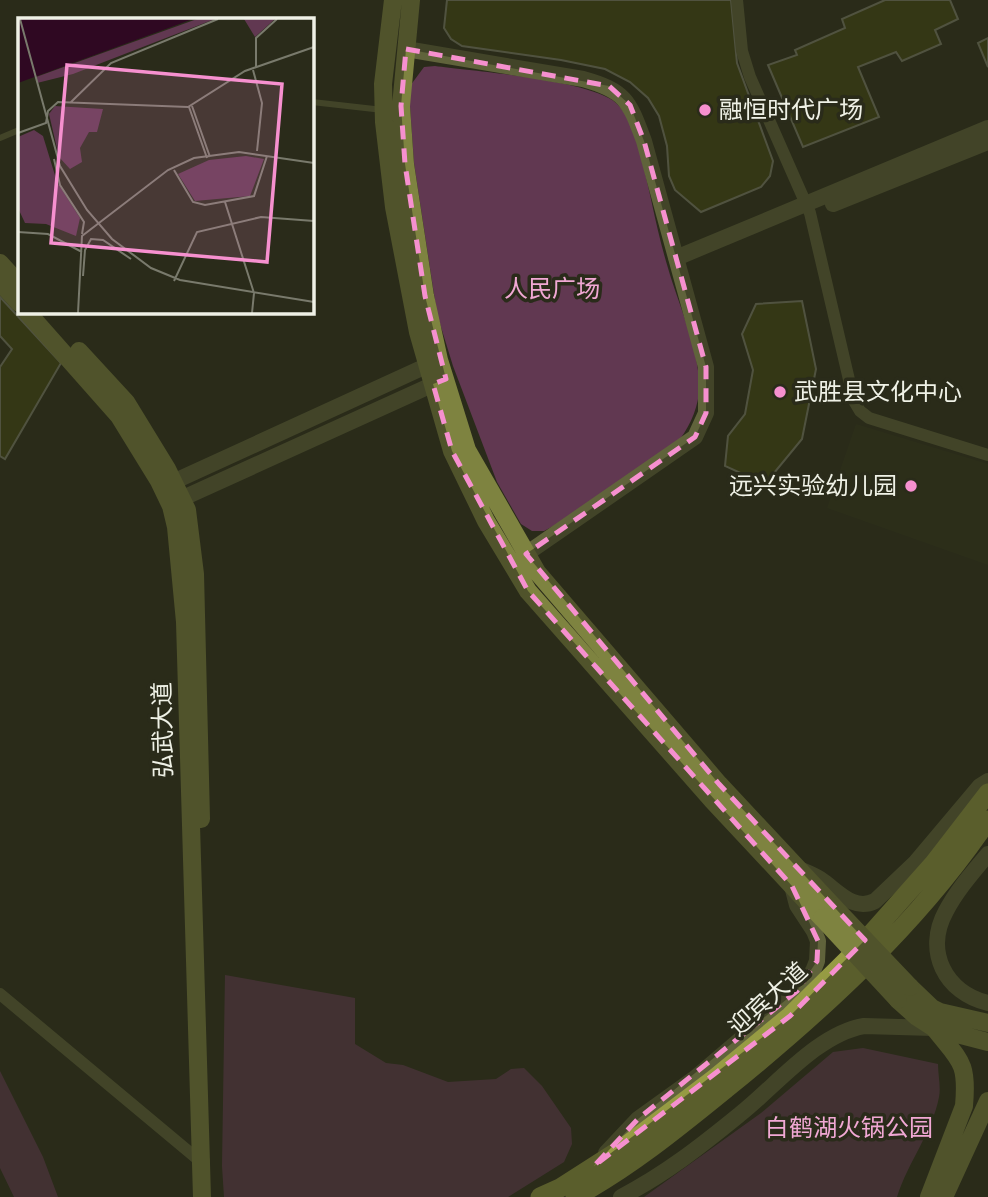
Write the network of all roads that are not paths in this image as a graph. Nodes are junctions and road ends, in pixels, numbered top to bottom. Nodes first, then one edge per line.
1 (393, 0) edge
2 (411, 0) edge
3 (737, 0) edge
4 (406, 49) junction
5 (313, 102) edge
6 (383, 110) junction
7 (988, 128) edge
8 (18, 130) edge
9 (0, 138) edge
10 (988, 142) edge
11 (808, 208) junction
12 (0, 262) edge
13 (677, 262) junction
14 (0, 282) edge
15 (18, 284) edge
16 (18, 302) edge
17 (28, 313) edge
18 (44, 313) edge
19 (433, 363) junction
20 (439, 381) junction
21 (988, 455) edge
22 (168, 484) junction
23 (176, 501) junction
24 (526, 554) junction
25 (988, 781) edge
26 (988, 793) edge
27 (988, 820) edge
28 (988, 854) edge
29 (796, 878) junction
30 (0, 993) edge
31 (904, 993) junction
32 (988, 1003) edge
33 (988, 1023) edge
34 (934, 1028) junction
35 (988, 1042) edge
36 (988, 1101) edge
37 (204, 1161) junction
38 (594, 1166) junction
39 (202, 1197) edge
40 (210, 1197) edge
41 (540, 1197) edge
42 (575, 1197) edge
43 (621, 1197) edge
44 (929, 1197) edge
45 (944, 1197) edge

1 - 6 main road
2 - 4 main road
3 - 11 street
4 - 13 street
4 - 19 main road
5 - 6 lane
6 - 19 main road
7 - 11 street
8 - 9 lane
10 - 11 street
11 - 13 street
11 - 21 street
12 - 15 main road
13 - 24 street
14 - 16 main road
17 - 22 main road, 弘武大道
18 - 22 main road, 弘武大道
19 - 20 main road
19 - 22 street
20 - 23 street
20 - 24 main road
20 - 29 main road
22 - 23 main road, 弘武大道
23 - 37 main road, 弘武大道
24 - 29 main road
25 - 29 street
26 - 38 main road, 迎宾大道
27 - 42 main road, 迎宾大道
28 - 32 street
29 - 31 main road, bridge
29 - 38 street
30 - 37 street
31 - 33 main road
31 - 34 main road
34 - 35 main road
34 - 43 street
34 - 44 main road
36 - 45 main road
37 - 39 main road, 弘武大道
37 - 40 main road, 弘武大道
38 - 41 main road, 迎宾大道

